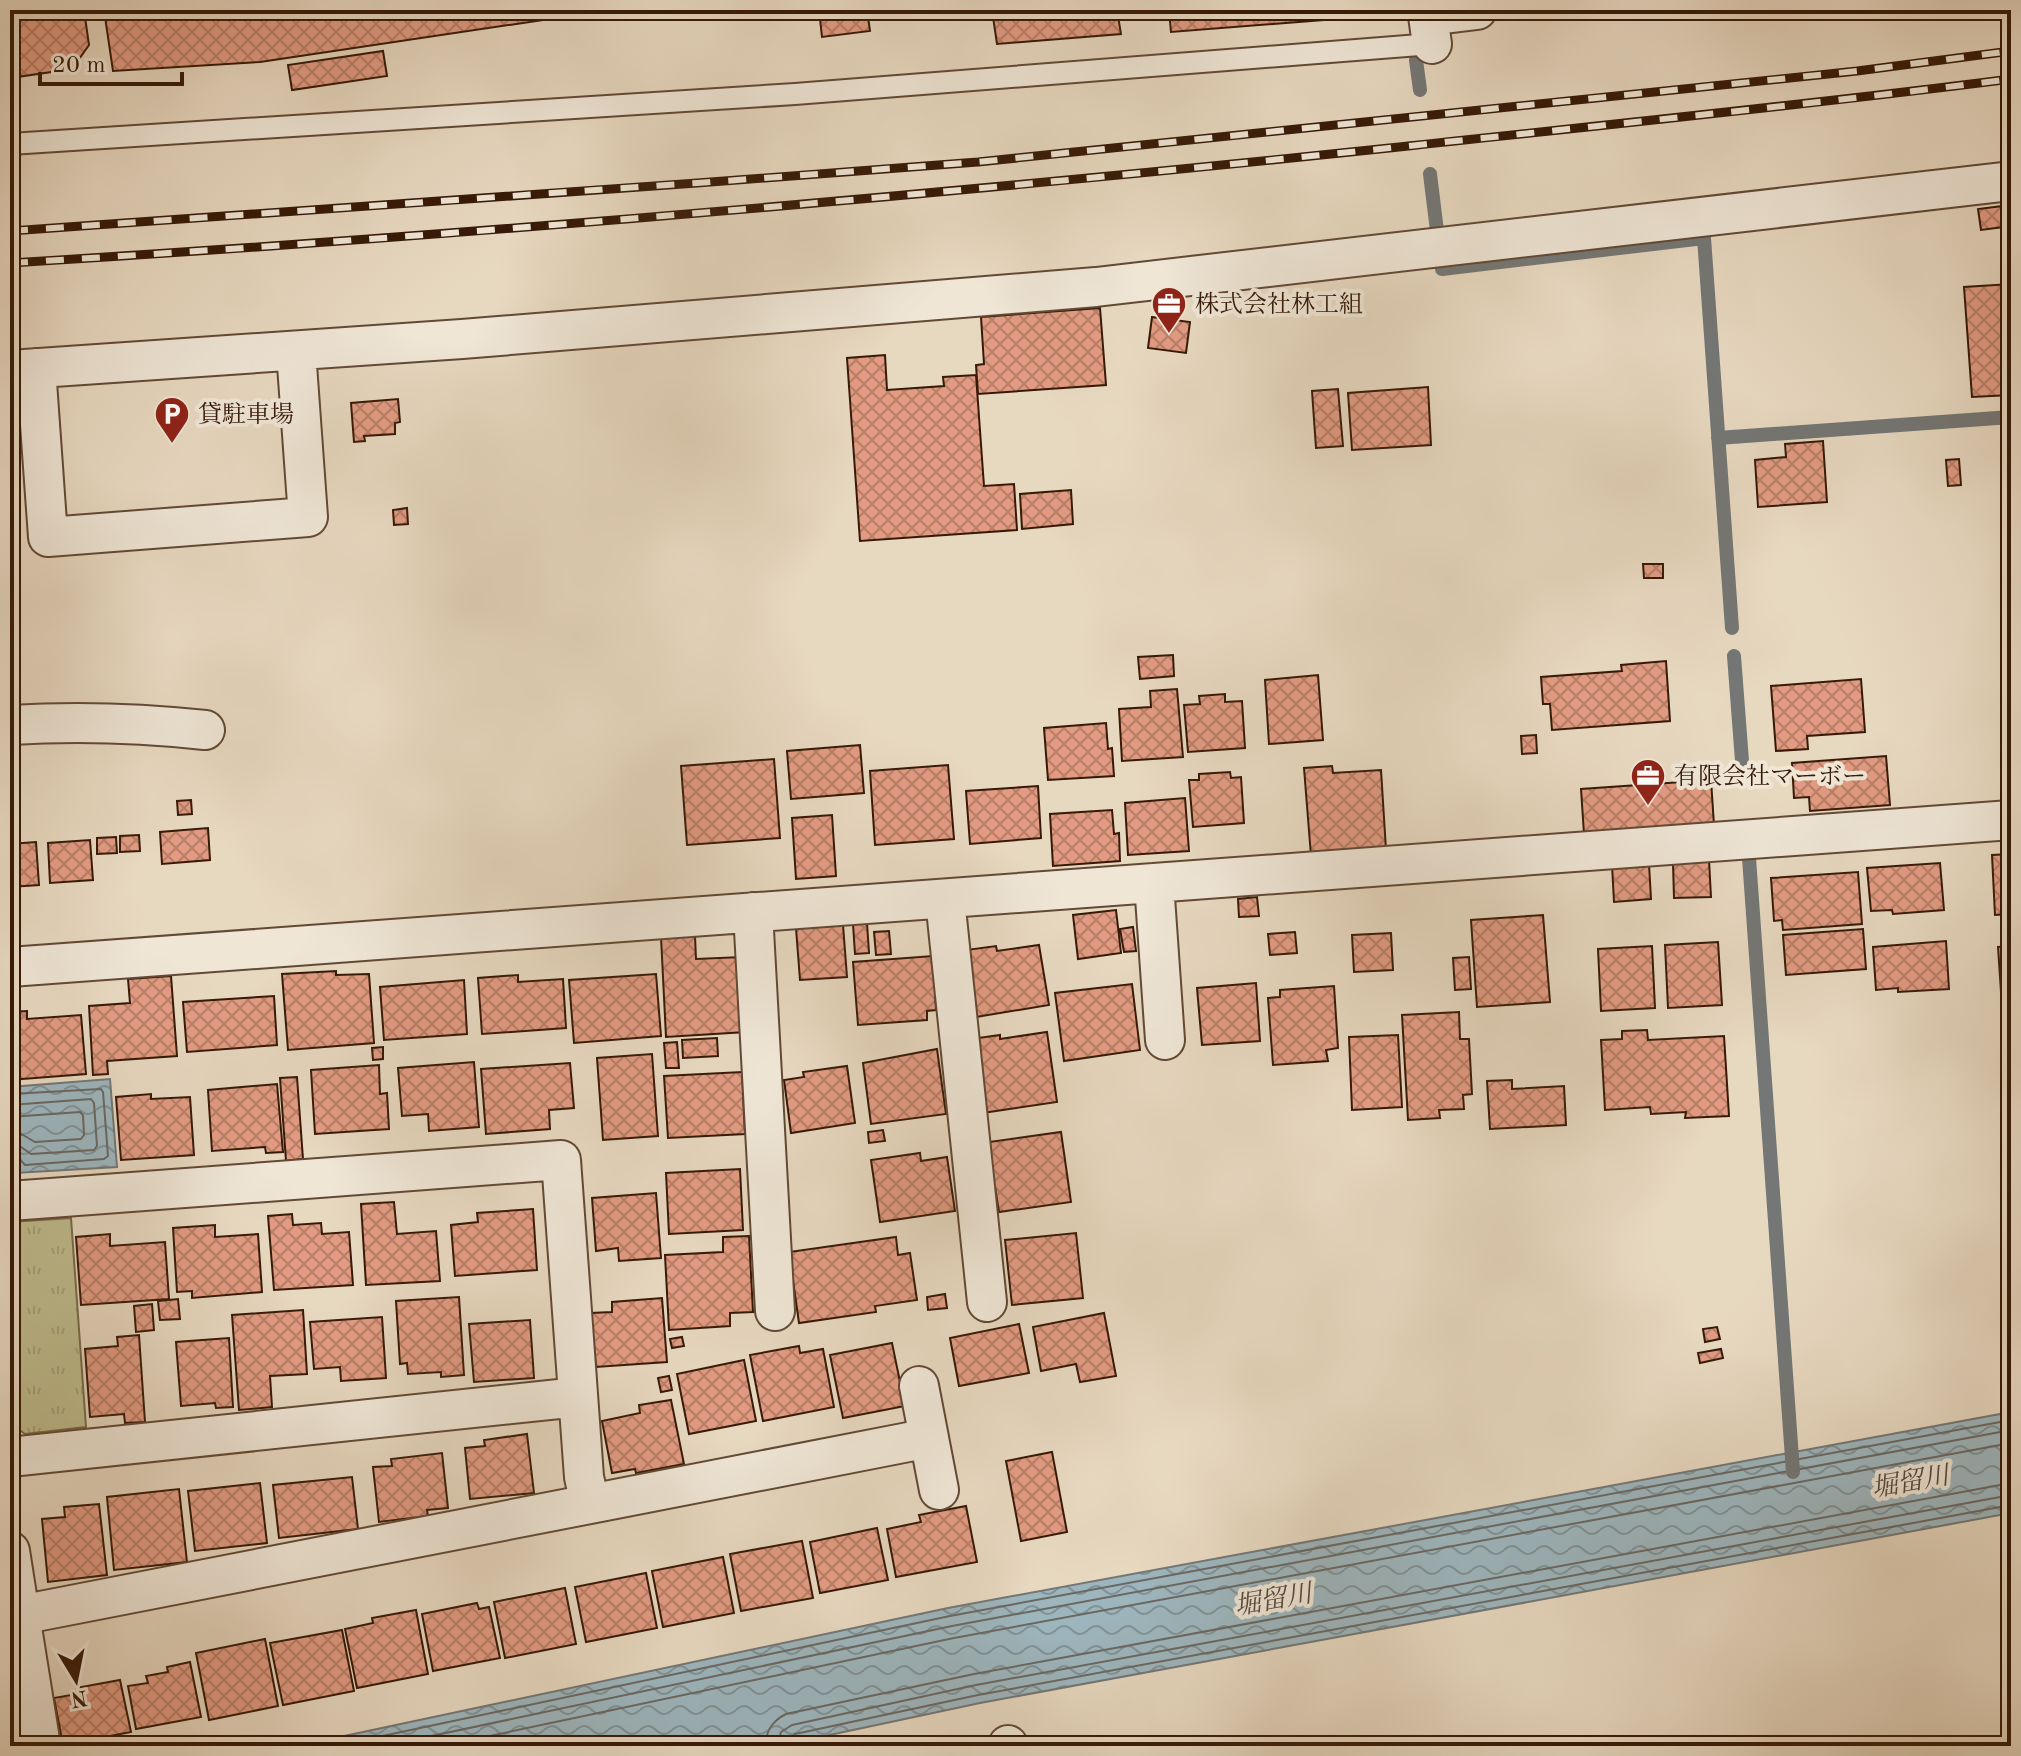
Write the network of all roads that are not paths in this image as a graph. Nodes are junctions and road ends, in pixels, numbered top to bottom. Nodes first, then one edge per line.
1 (1477, 10) edge
2 (1432, 44) joint
3 (10, 144) edge
4 (2011, 181) edge
5 (296, 351) junction
6 (23, 369) edge
7 (10, 725) edge
8 (205, 730) dead end
9 (2011, 820) edge
10 (1154, 883) junction
11 (945, 899) junction
12 (753, 912) junction
13 (10, 967) edge
14 (1165, 1040) dead end
15 (10, 1201) edge
16 (987, 1302) dead end
17 (775, 1311) dead end
18 (919, 1386) dead end
19 (578, 1397) junction
20 (929, 1438) junction
21 (10, 1457) edge
22 (939, 1490) dead end
23 (590, 1504) junction
24 (10, 1551) edge
25 (20, 1615) junction
26 (41, 1746) edge

1 - 2 street
2 - 3 lane
4 - 5 street
5 - 6 street
5 - 6 street
7 - 8 street
9 - 10 street
10 - 11 street
10 - 14 street
11 - 12 street
11 - 16 street
12 - 13 street
12 - 17 street
15 - 19 street
18 - 20 street
19 - 21 street
19 - 23 street
20 - 22 street
20 - 23 street
23 - 25 street
24 - 25 street
25 - 26 street

